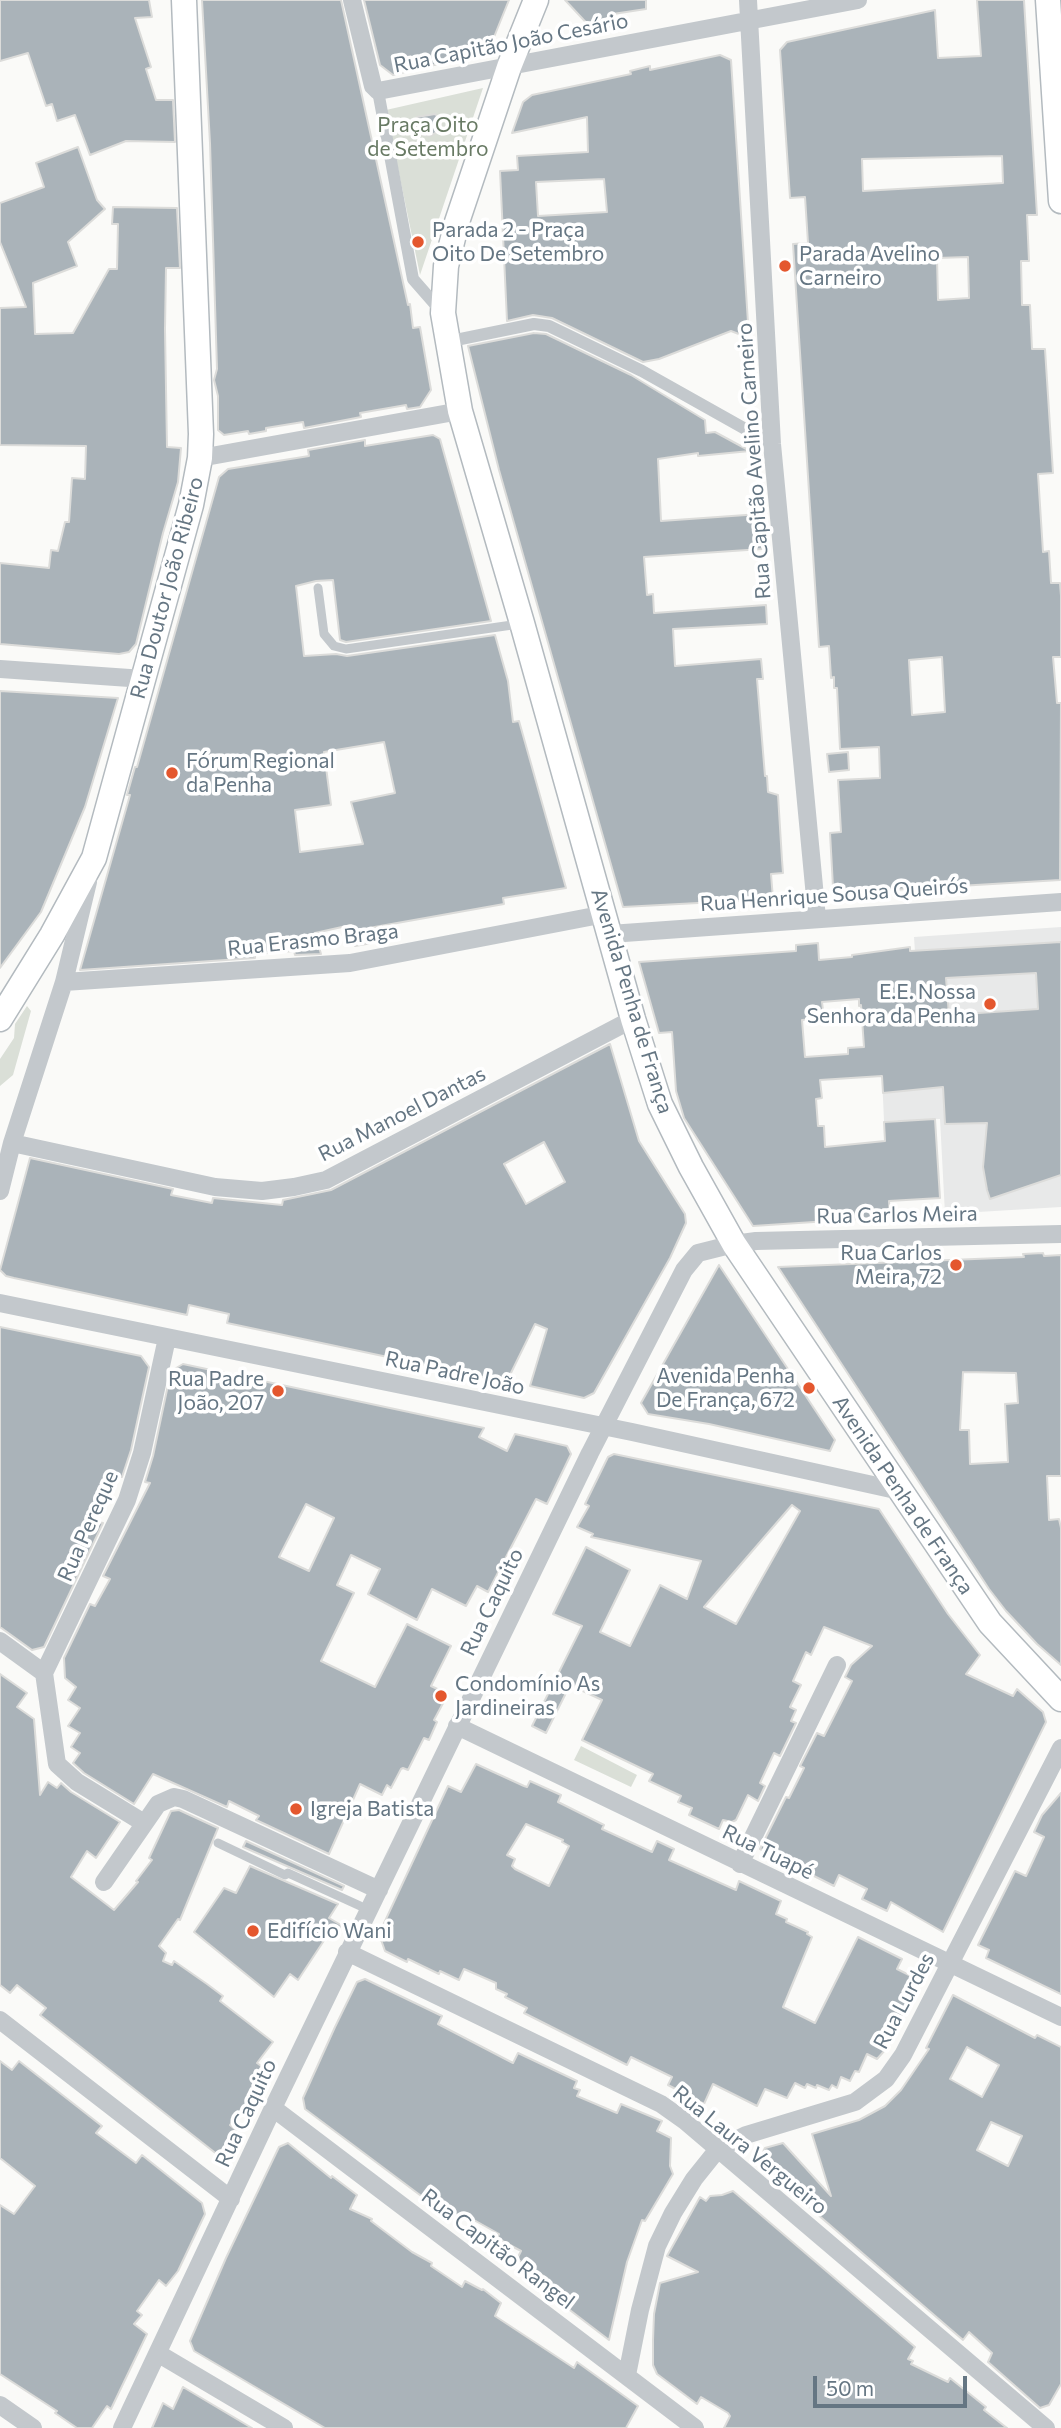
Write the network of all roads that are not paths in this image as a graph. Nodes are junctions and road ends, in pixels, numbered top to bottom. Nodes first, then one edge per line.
1 (184, 0) edge
2 (352, 0) edge
3 (536, 0) edge
4 (748, 0) edge
5 (858, 0) edge
6 (1048, 0) edge
7 (749, 20) junction
8 (509, 67) junction
9 (378, 91) junction
10 (1061, 193) edge
11 (1061, 201) edge
12 (443, 313) junction
13 (446, 342) junction
14 (460, 411) junction
15 (772, 444) junction
16 (200, 458) junction
17 (318, 588) dead end
18 (522, 623) junction
19 (0, 669) edge
20 (144, 678) junction
21 (94, 858) junction
22 (1061, 902) edge
23 (817, 918) junction
24 (607, 924) junction
25 (64, 982) junction
26 (0, 1019) edge
27 (633, 1019) junction
28 (12, 1143) junction
29 (0, 1191) edge
30 (1061, 1234) edge
31 (734, 1244) junction
32 (0, 1303) edge
33 (167, 1338) junction
34 (603, 1426) junction
35 (900, 1491) junction
36 (0, 1641) edge
37 (837, 1665) dead end
38 (44, 1672) junction
39 (1061, 1699) edge
40 (457, 1726) junction
41 (1061, 1748) edge
42 (144, 1823) junction
43 (218, 1843) dead end
44 (740, 1864) junction
45 (104, 1882) dead end
46 (379, 1890) junction
47 (369, 1910) junction
48 (347, 1952) junction
49 (950, 1964) junction
50 (1061, 2017) edge
51 (0, 2020) edge
52 (272, 2108) junction
53 (718, 2149) junction
54 (230, 2199) junction
55 (159, 2354) junction
56 (627, 2375) junction
57 (0, 2405) edge
58 (33, 2428) edge
59 (122, 2428) edge
60 (284, 2428) edge
61 (695, 2428) edge
62 (1046, 2428) edge

1 - 16 main road, Rua Doutor João Ribeiro
2 - 9 street
3 - 8 main road, Avenida Penha de França
4 - 7 street, Rua Capitão Avelino Carneiro
5 - 7 street, Rua Capitão João Cesário
6 - 10 main road
7 - 8 street, Rua Capitão João Cesário
7 - 15 street, Rua Capitão Avelino Carneiro
8 - 9 street, Rua Capitão João Cesário
8 - 12 main road, Avenida Penha de França
9 - 12 street
10 - 11 main road
12 - 13 main road, Avenida Penha de França
13 - 14 main road, Avenida Penha de França
13 - 15 street
14 - 16 street
14 - 18 main road, Avenida Penha de França
15 - 23 street, Rua Capitão Avelino Carneiro
16 - 20 main road, Rua Doutor João Ribeiro
17 - 18 lane
18 - 24 main road, Avenida Penha de França
19 - 20 street
20 - 21 main road, Rua Doutor João Ribeiro
21 - 25 street
21 - 26 main road, Rua Doutor João Ribeiro
22 - 23 street, Rua Henrique Sousa Queirós
23 - 24 street, Rua Henrique Sousa Queirós
24 - 25 street, Rua Erasmo Braga
24 - 27 main road, Avenida Penha de França
25 - 28 street
27 - 28 street, Rua Manoel Dantas
27 - 31 main road, Avenida Penha de França
28 - 29 street
30 - 31 street, Rua Carlos Meira
31 - 34 street, Rua Caquito
31 - 35 main road, Avenida Penha de França
32 - 33 street, Rua Padre João
33 - 34 street, Rua Padre João
33 - 38 street, Rua Pereque
34 - 35 street, Rua Padre João
34 - 40 street, Rua Caquito
35 - 39 main road, Avenida Penha de França
36 - 38 street
37 - 44 street
38 - 42 street
40 - 44 street, Rua Tuapé
40 - 46 street, Rua Caquito
41 - 49 street, Rua Lurdes
42 - 45 street
42 - 46 street
43 - 47 lane
44 - 49 street, Rua Tuapé
46 - 47 street, Rua Caquito
47 - 48 street, Rua Caquito
48 - 52 street, Rua Caquito
48 - 53 street, Rua Laura Vergueiro
49 - 50 street, Rua Tuapé
49 - 53 street, Rua Lurdes
51 - 54 street
52 - 54 street, Rua Caquito
52 - 56 street, Rua Capitão Rangel
53 - 56 street, Rua Lurdes
53 - 62 street, Rua Laura Vergueiro
54 - 55 street, Rua Caquito
55 - 59 street, Rua Caquito
55 - 60 street
56 - 61 street, Rua Capitão Rangel
57 - 58 street

